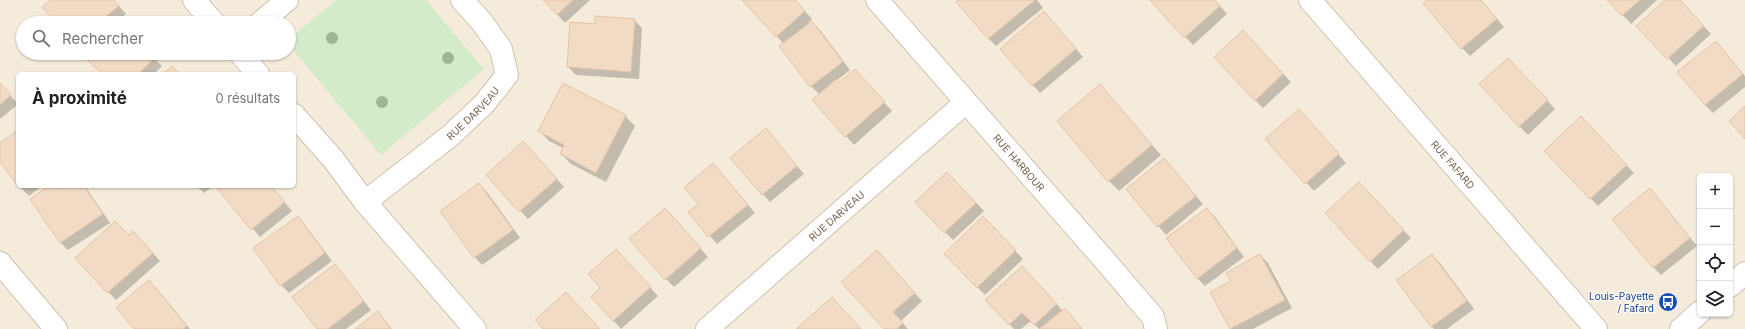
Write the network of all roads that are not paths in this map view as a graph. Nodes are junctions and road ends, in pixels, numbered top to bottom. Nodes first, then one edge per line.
1 (194, 0) edge
2 (287, 0) edge
3 (462, 0) edge
4 (876, 0) edge
5 (1310, 0) edge
6 (208, 16) edge
7 (268, 16) edge
8 (246, 60) edge
9 (256, 72) edge
10 (966, 103) junction
11 (296, 117) edge
12 (365, 202) junction
13 (0, 263) edge
14 (1745, 273) edge
15 (1733, 283) edge
16 (1697, 315) edge
17 (56, 329) edge
18 (475, 329) edge
19 (707, 329) edge
20 (1156, 329) edge
21 (1596, 329) edge
22 (1681, 329) edge

1 - 6 street
2 - 7 street
3 - 12 street, RUE DARVEAU
4 - 10 street, RUE HARBOUR
5 - 21 street, RUE FAFARD
8 - 9 street
10 - 19 street, RUE DARVEAU
10 - 20 street, RUE HARBOUR
11 - 12 street
12 - 18 street
13 - 17 street
14 - 15 street
16 - 22 street

